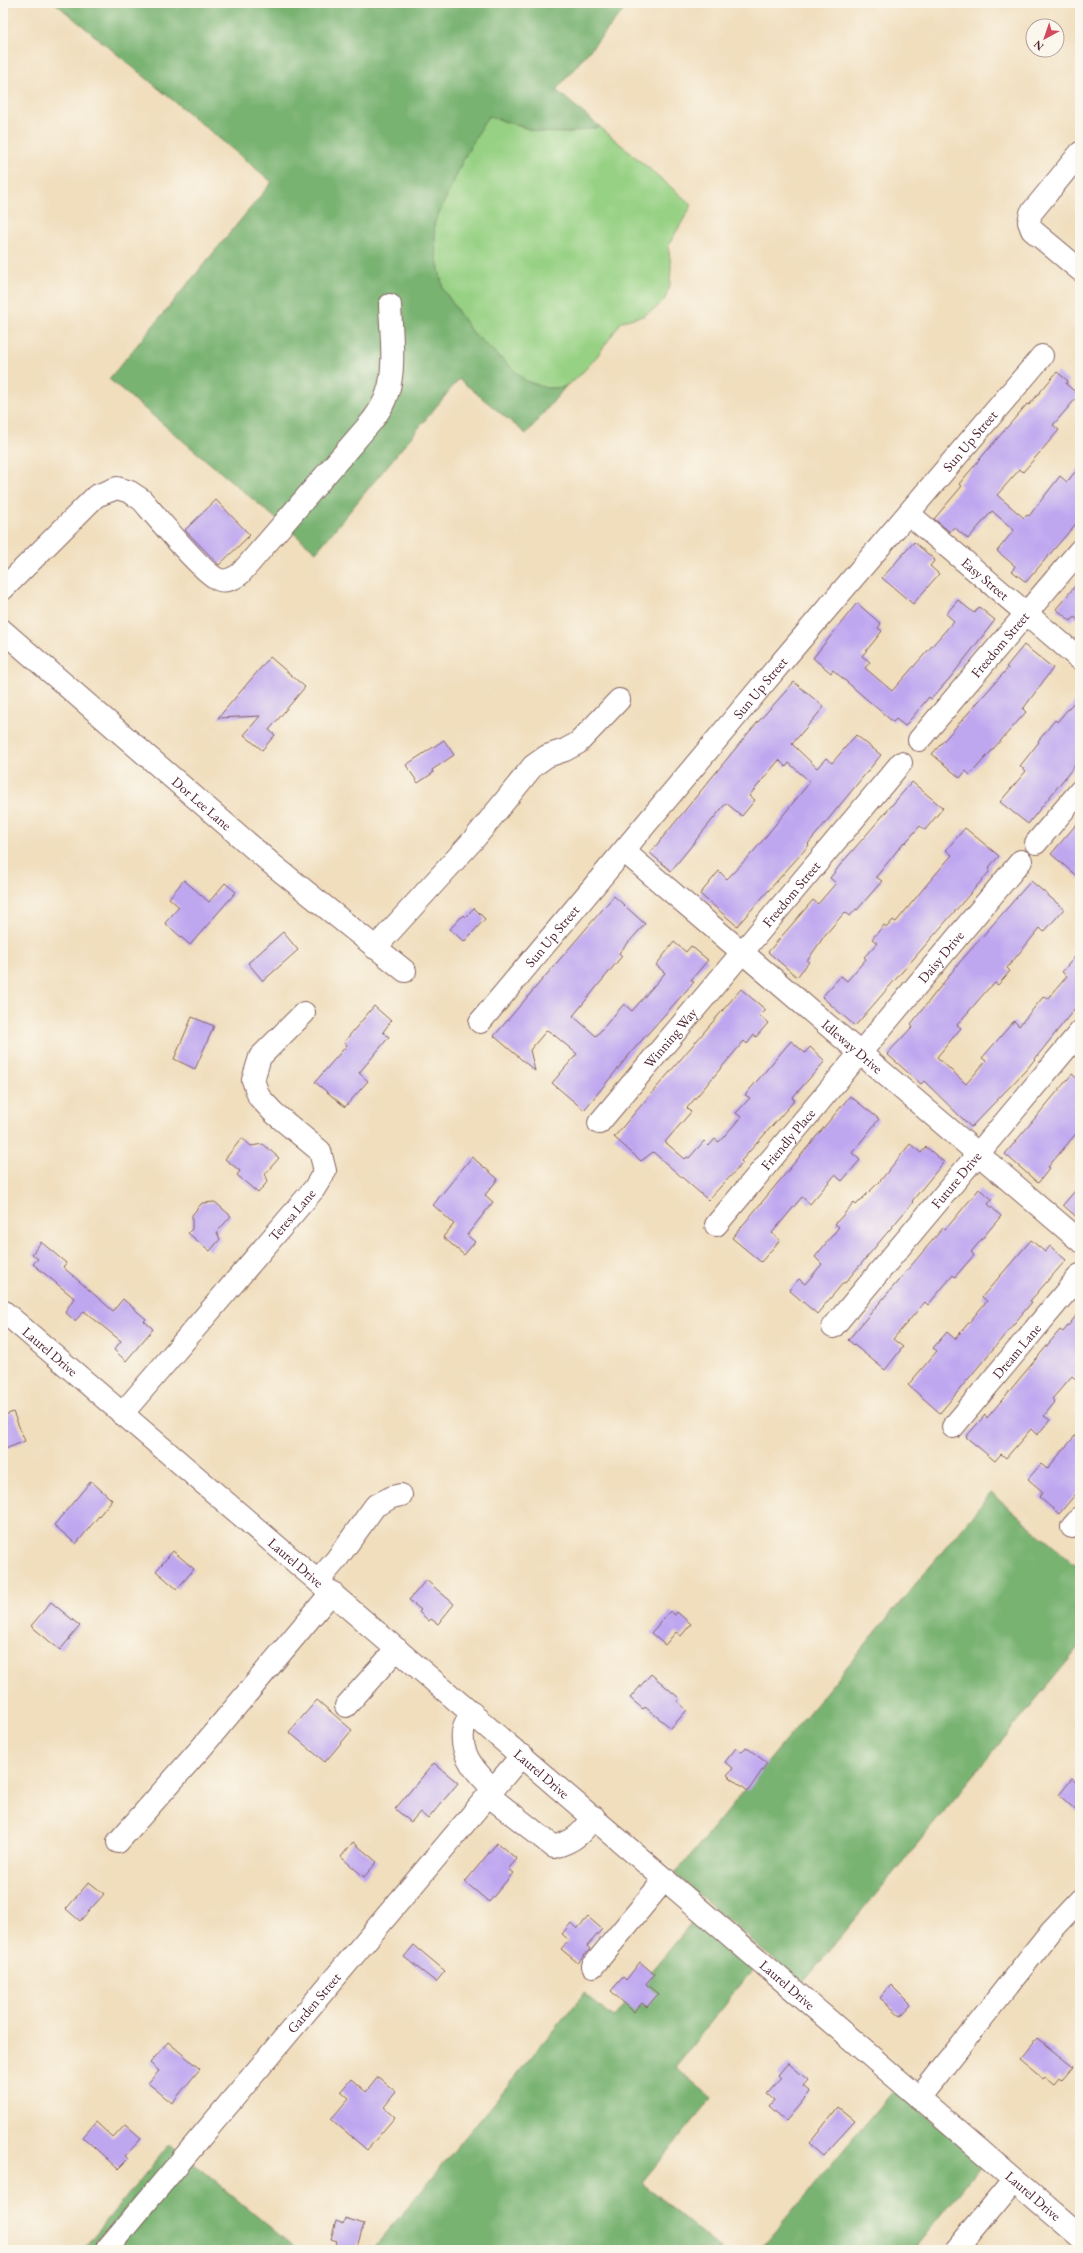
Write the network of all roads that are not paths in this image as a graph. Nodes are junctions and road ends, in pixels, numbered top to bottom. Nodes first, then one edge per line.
1 (1080, 153) edge
2 (1080, 270) edge
3 (390, 305) dead end
4 (1042, 356) dead end
5 (909, 514) junction
6 (1080, 550) edge
7 (3, 589) edge
8 (1026, 613) junction
9 (3, 631) edge
10 (1080, 659) edge
11 (619, 700) dead end
12 (919, 740) dead end
13 (901, 763) dead end
14 (1080, 791) edge
15 (1036, 843) dead end
16 (625, 852) junction
17 (1021, 861) dead end
18 (375, 948) junction
19 (742, 952) junction
20 (405, 971) dead end
21 (304, 1013) dead end
22 (480, 1022) dead end
23 (1080, 1032) edge
24 (860, 1053) junction
25 (599, 1123) dead end
26 (978, 1154) junction
27 (716, 1225) dead end
28 (1080, 1241) edge
29 (1080, 1275) edge
30 (3, 1311) edge
31 (833, 1327) dead end
32 (122, 1414) junction
33 (953, 1427) dead end
34 (401, 1495) dead end
35 (325, 1587) junction
36 (397, 1649) junction
37 (346, 1706) dead end
38 (472, 1713) junction
39 (522, 1755) junction
40 (490, 1792) junction
41 (594, 1817) junction
42 (118, 1842) dead end
43 (665, 1879) junction
44 (1080, 1900) edge
45 (593, 1966) dead end
46 (920, 2098) junction
47 (1014, 2180) junction
48 (1080, 2236) edge
49 (106, 2250) edge
50 (956, 2250) edge

1 - 2 street
3 - 7 street
4 - 5 street, Sun Up Street
5 - 8 street, Easy Street
5 - 16 street, Sun Up Street
6 - 8 street, Freedom Street
8 - 10 street, Easy Street
8 - 12 street, Freedom Street
9 - 18 street, Dor Lee Lane
11 - 18 street
13 - 19 street, Freedom Street
14 - 15 street
16 - 19 street, Idleway Drive
16 - 22 street, Sun Up Street
17 - 24 street, Daisy Drive
18 - 20 street, Dor Lee Lane
19 - 24 street, Idleway Drive
19 - 25 street, Winning Way
21 - 32 street, Teresa Lane
23 - 26 street, Future Drive
24 - 26 street, Idleway Drive
24 - 27 street, Friendly Place
26 - 28 street, Idleway Drive
26 - 31 street, Future Drive
29 - 33 street, Dream Lane
30 - 32 street, Laurel Drive
32 - 35 street, Laurel Drive
34 - 35 street
35 - 36 street, Laurel Drive
35 - 42 street
36 - 37 street
36 - 38 street, Laurel Drive
38 - 39 street, Laurel Drive
38 - 40 street
39 - 40 street, Garden Street
39 - 41 street, Laurel Drive
40 - 41 street
40 - 49 street, Garden Street
41 - 43 street, Laurel Drive
43 - 45 street
43 - 46 street, Laurel Drive
44 - 46 street
46 - 47 street, Laurel Drive
47 - 48 street, Laurel Drive
47 - 50 street

